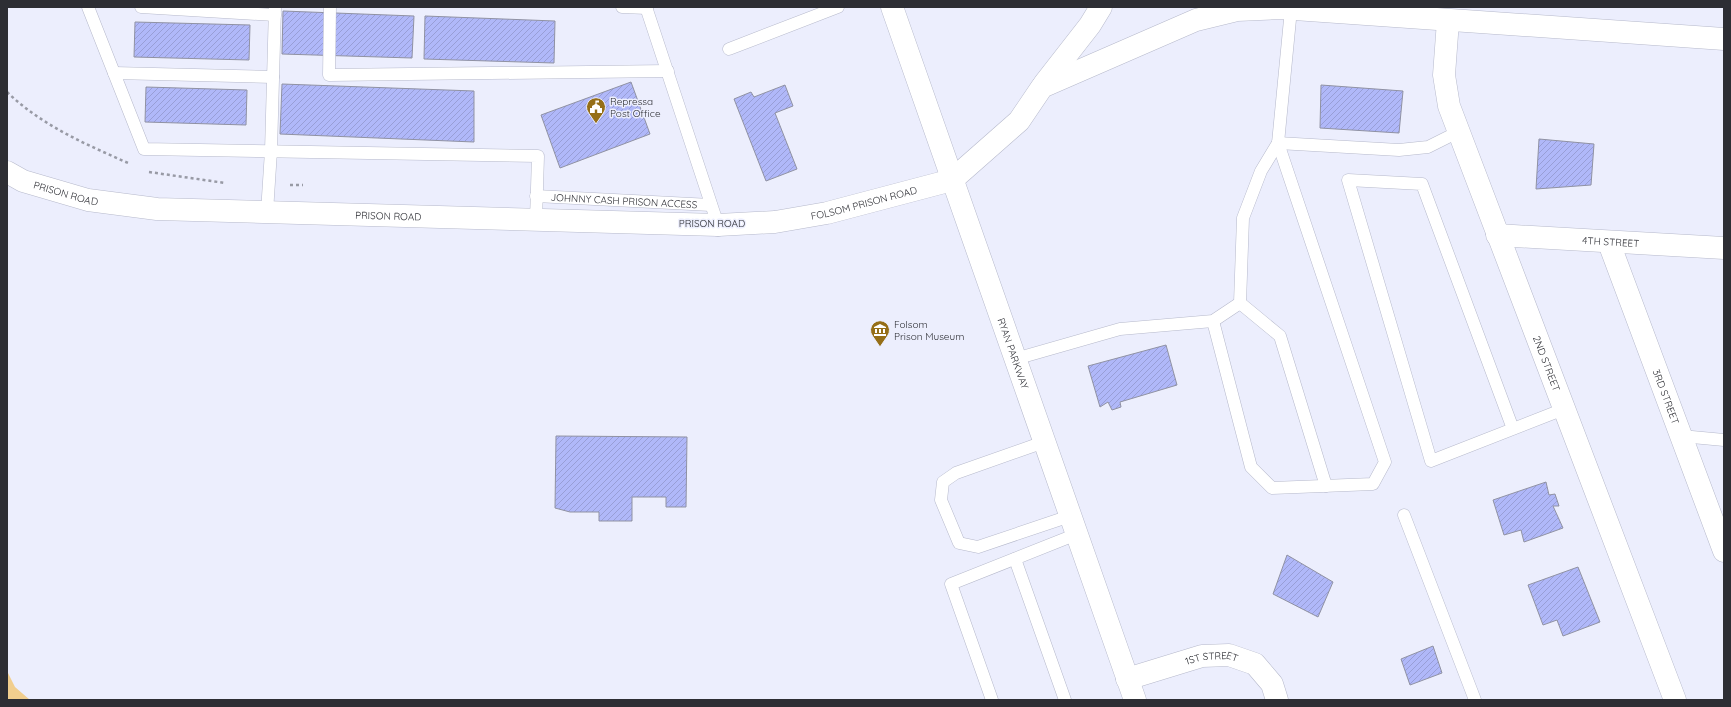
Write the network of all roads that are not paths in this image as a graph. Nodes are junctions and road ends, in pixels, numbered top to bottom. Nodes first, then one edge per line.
1 (88, 7) edge
2 (140, 7) edge
3 (330, 7) edge
4 (622, 7) edge
5 (646, 7) edge
6 (838, 7) edge
7 (892, 7) edge
8 (1101, 7) edge
9 (1291, 9) junction
10 (275, 11) edge
11 (1448, 21) junction
12 (1724, 40) edge
13 (729, 49) dead end
14 (668, 72) junction
15 (114, 73) junction
16 (273, 77) junction
17 (1042, 87) junction
18 (1458, 132) junction
19 (1278, 143) junction
20 (271, 151) junction
21 (7, 172) edge
22 (952, 180) junction
23 (536, 196) junction
24 (267, 212) junction
25 (715, 215) junction
26 (536, 220) junction
27 (775, 222) joint
28 (1497, 235) junction
29 (1609, 242) junction
30 (1724, 248) edge
31 (1240, 303) junction
32 (1213, 321) junction
33 (1015, 359) junction
34 (1564, 410) junction
35 (1513, 429) junction
36 (1681, 436) junction
37 (1724, 440) edge
38 (1044, 442) junction
39 (1326, 486) junction
40 (1404, 515) dead end
41 (1074, 525) junction
42 (1724, 551) edge
43 (1015, 559) junction
44 (1128, 679) junction
45 (992, 700) edge
46 (1065, 700) edge
47 (1135, 700) edge
48 (1277, 700) edge
49 (1475, 700) edge
50 (1675, 700) edge

1 - 15 lane
2 - 10 lane
3 - 14 lane
4 - 5 lane
5 - 14 lane
6 - 13 lane
7 - 22 street, RYAN PARKWAY
8 - 17 street
9 - 11 street
9 - 17 street
9 - 19 lane
10 - 16 lane
11 - 12 street
11 - 18 street, 2ND STREET
14 - 25 lane
15 - 16 lane
15 - 20 lane
16 - 20 lane
17 - 22 street
18 - 19 lane
18 - 28 street, 2ND STREET
19 - 31 lane
19 - 39 lane
20 - 23 lane
20 - 24 lane
21 - 24 street, PRISON ROAD
22 - 27 street, FOLSOM PRISON ROAD
22 - 33 street, RYAN PARKWAY
23 - 25 lane, JOHNNY CASH PRISON ACCESS
23 - 26 lane
24 - 26 street, PRISON ROAD
25 - 26 street, PRISON ROAD
25 - 27 street, PRISON ROAD
28 - 29 street, 4TH STREET
28 - 34 street, 2ND STREET
29 - 30 street, 4TH STREET
29 - 36 street, 3RD STREET
31 - 32 lane
31 - 39 lane
32 - 33 lane
32 - 39 lane
33 - 38 street, RYAN PARKWAY
34 - 35 lane
34 - 50 street, 2ND STREET
35 - 35 lane
36 - 37 lane
36 - 42 street, 3RD STREET
38 - 41 street, RYAN PARKWAY
38 - 41 lane
40 - 49 lane
41 - 43 lane
41 - 44 street, RYAN PARKWAY
43 - 45 lane
43 - 46 lane
44 - 47 street, RYAN PARKWAY
44 - 48 street, 1ST STREET

